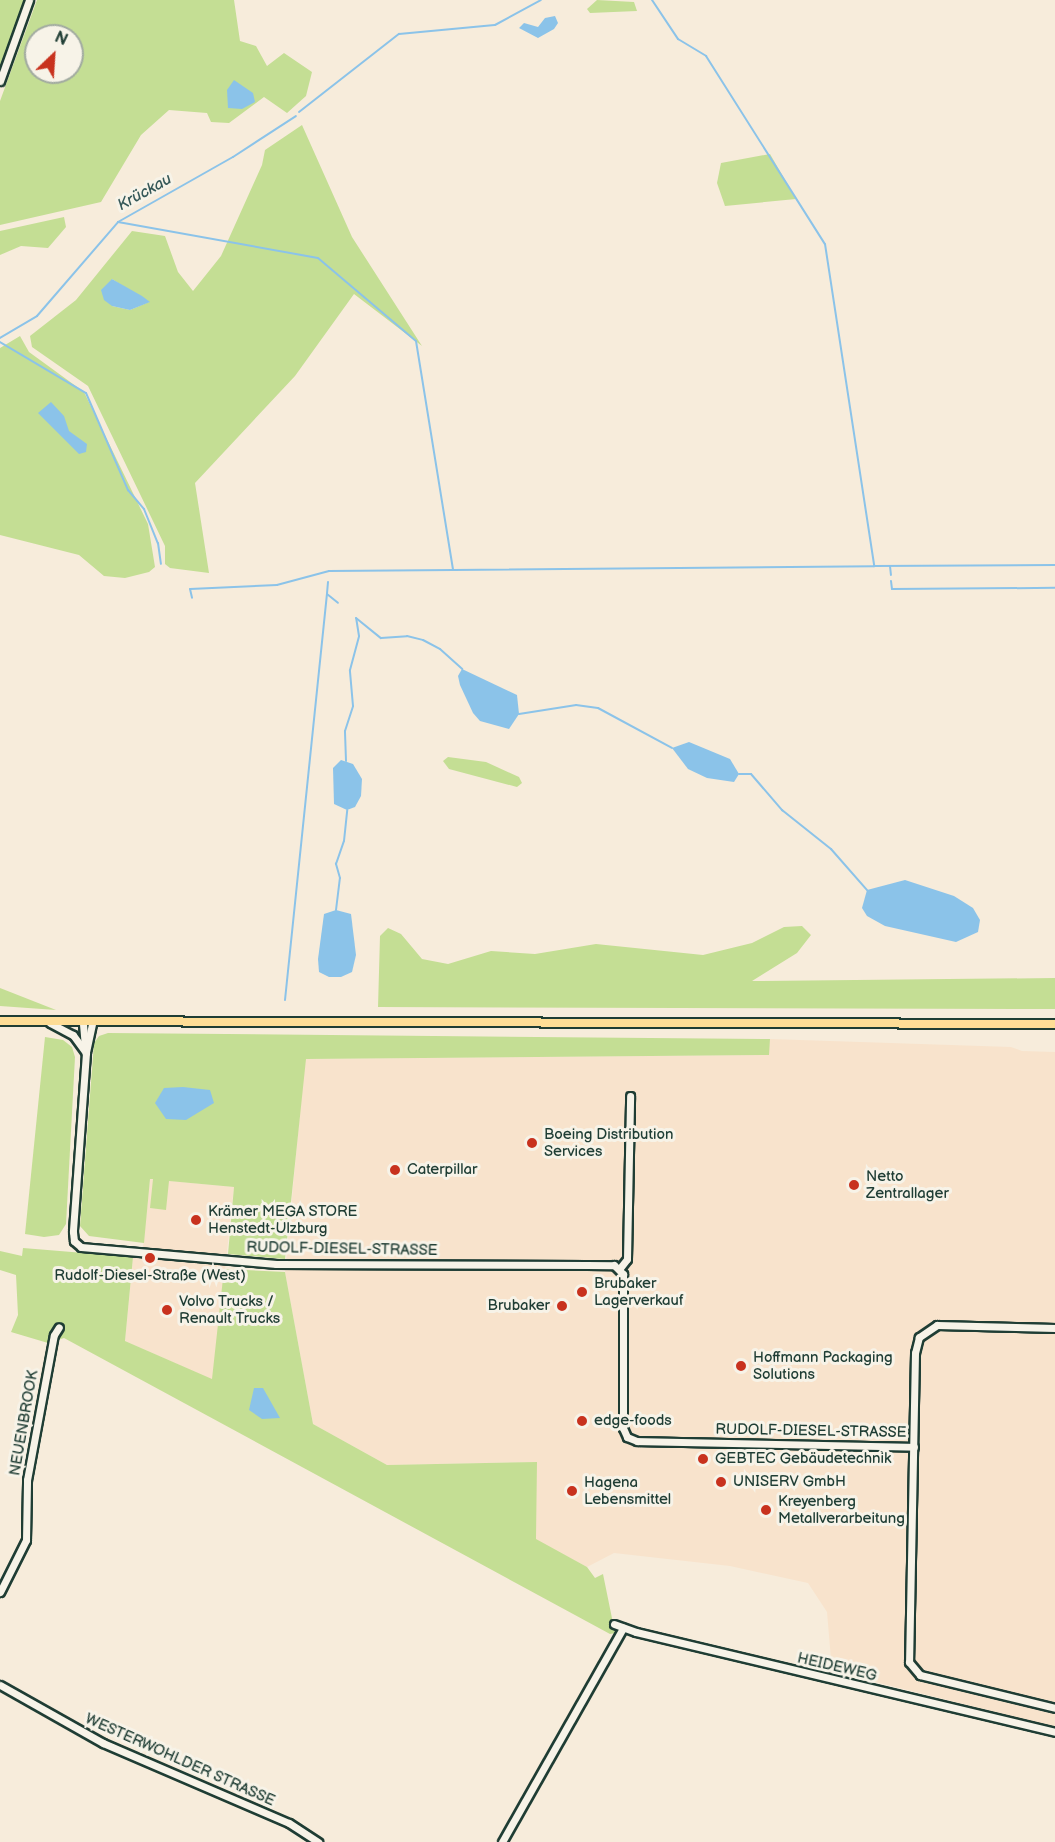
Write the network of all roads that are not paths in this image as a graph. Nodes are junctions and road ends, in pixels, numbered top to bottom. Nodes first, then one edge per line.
1 (29, 0) edge
2 (0, 81) edge
3 (0, 1021) edge
4 (51, 1023) junction
5 (88, 1024) junction
6 (1055, 1024) edge
7 (86, 1053) junction
8 (630, 1096) dead end
9 (620, 1268) junction
10 (59, 1327) dead end
11 (1055, 1328) edge
12 (914, 1447) junction
13 (0, 1592) edge
14 (614, 1624) dead end
15 (623, 1628) junction
16 (0, 1685) edge
17 (1055, 1707) edge
18 (1055, 1732) edge
19 (318, 1842) edge
20 (502, 1842) edge

1 - 2 street
3 - 4 main road
4 - 5 main road
4 - 7 street
5 - 6 main road
5 - 7 street, RUDOLF-DIESEL-STRASSE
7 - 9 street, RUDOLF-DIESEL-STRASSE
8 - 9 street, RUDOLF-DIESEL-STRASSE
9 - 12 street, RUDOLF-DIESEL-STRASSE
10 - 13 street, NEUENBROOK
11 - 12 street, RUDOLF-DIESEL-STRASSE
12 - 17 street
14 - 15 street, HEIDEWEG
15 - 18 street, HEIDEWEG
15 - 20 street
16 - 19 street, WESTERWOHLDER STRASSE

